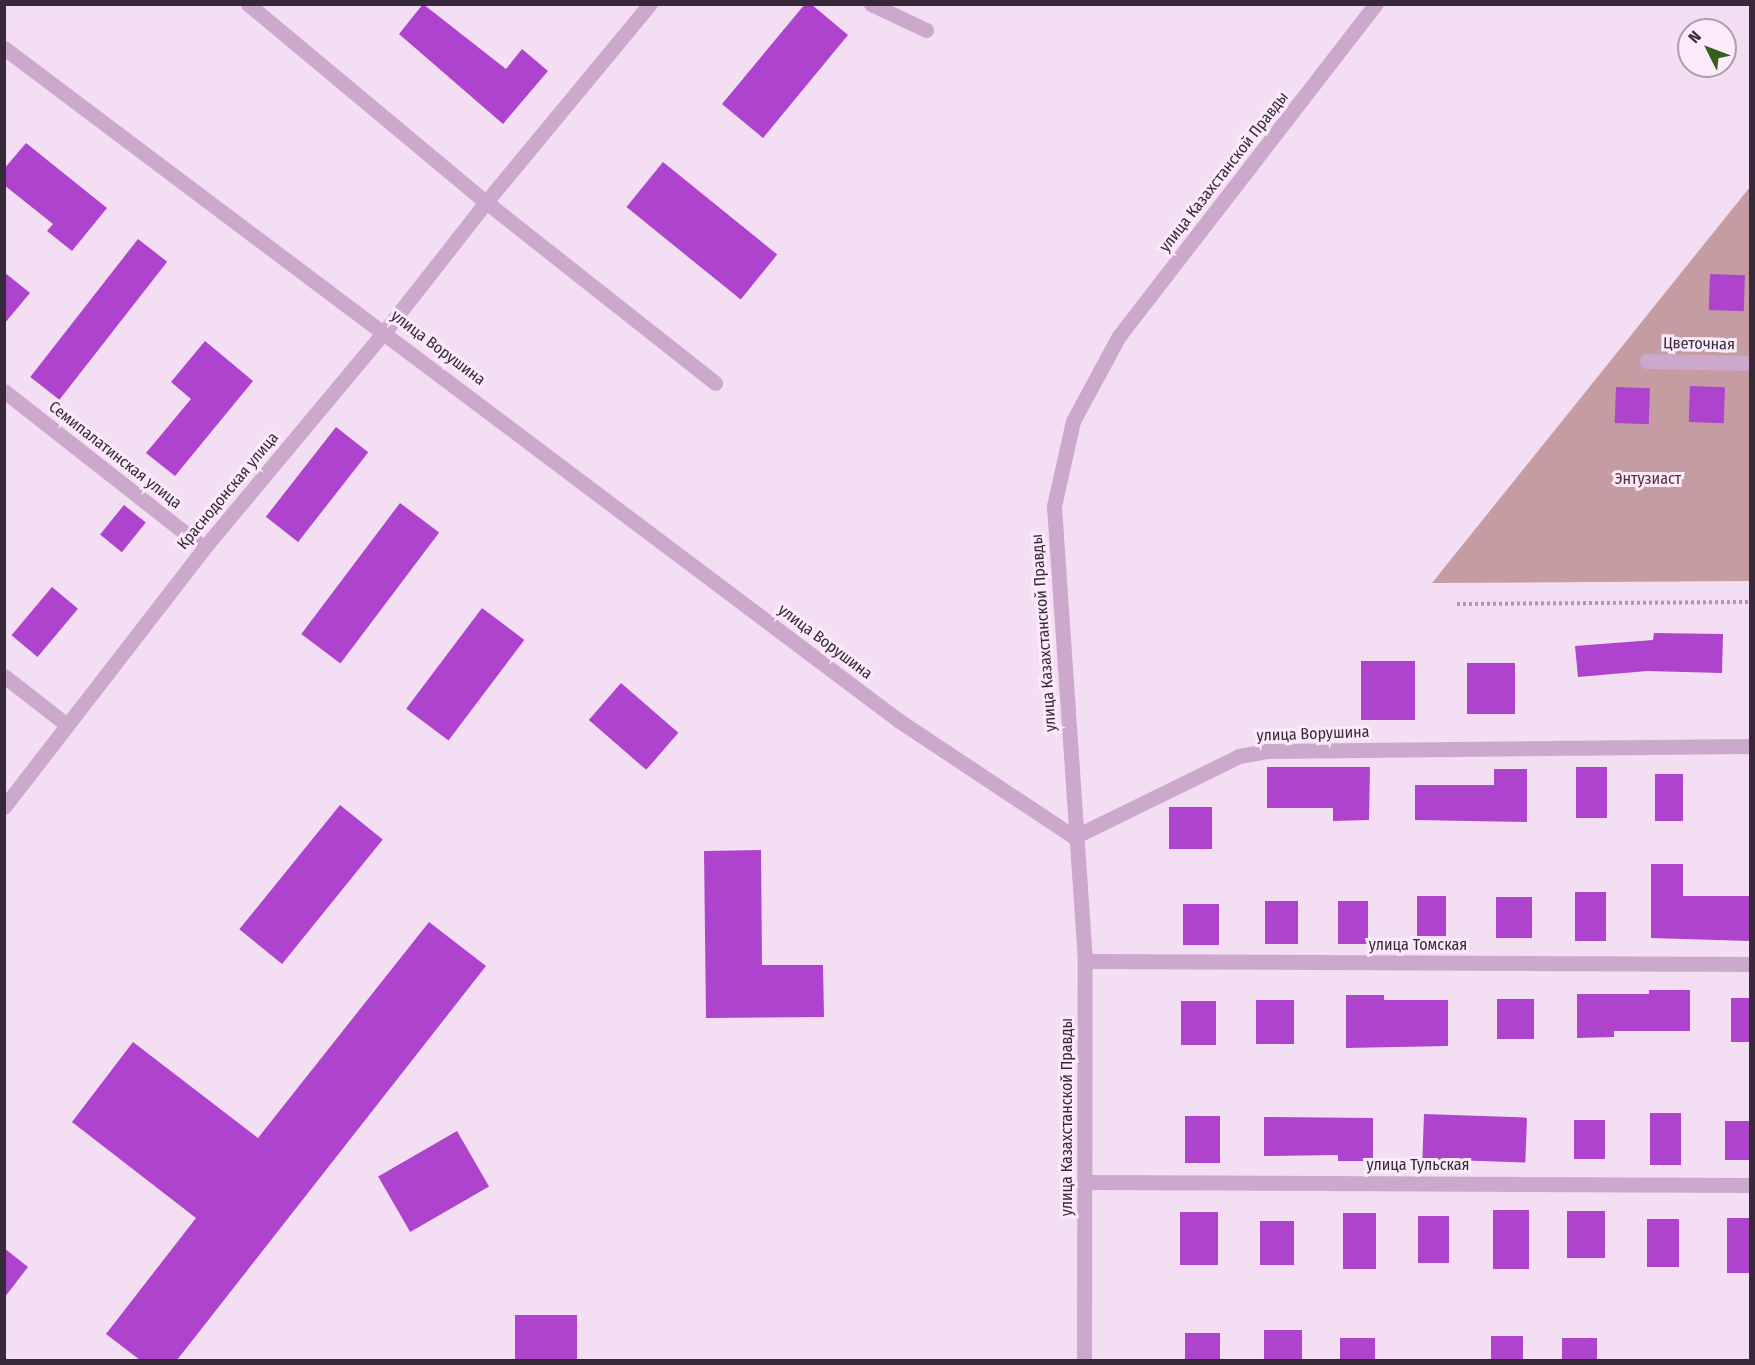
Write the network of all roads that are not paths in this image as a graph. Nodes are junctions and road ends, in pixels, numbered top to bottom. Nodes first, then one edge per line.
1 (248, 4) edge
2 (650, 4) edge
3 (871, 4) edge
4 (1376, 4) edge
5 (926, 30) dead end
6 (4, 48) edge
7 (486, 202) junction
8 (385, 331) junction
9 (1647, 361) dead end
10 (1750, 363) edge
11 (715, 383) dead end
12 (4, 391) edge
13 (204, 548) junction
14 (4, 676) edge
15 (68, 725) junction
16 (1750, 746) edge
17 (4, 807) edge
18 (1074, 837) junction
19 (1085, 961) junction
20 (1750, 964) edge
21 (1085, 1182) junction
22 (1750, 1185) edge
23 (1084, 1360) edge

1 - 7 street
2 - 7 street, Краснодонская улица
3 - 5 street
4 - 18 street, улица Казахстанской Правды
6 - 8 street, улица Ворушина
7 - 8 street, Краснодонская улица
7 - 11 street
8 - 13 street, Краснодонская улица
8 - 18 street, улица Ворушина
9 - 10 street, Цветочная
12 - 13 street, Семипалатинская улица
13 - 15 street, Краснодонская улица
14 - 15 street
15 - 17 street, Краснодонская улица
16 - 18 street, улица Ворушина
18 - 19 street, улица Казахстанской Правды
19 - 20 street, улица Томская
19 - 21 street, улица Казахстанской Правды
21 - 22 street, улица Тульская
21 - 23 street, улица Казахстанской Правды

